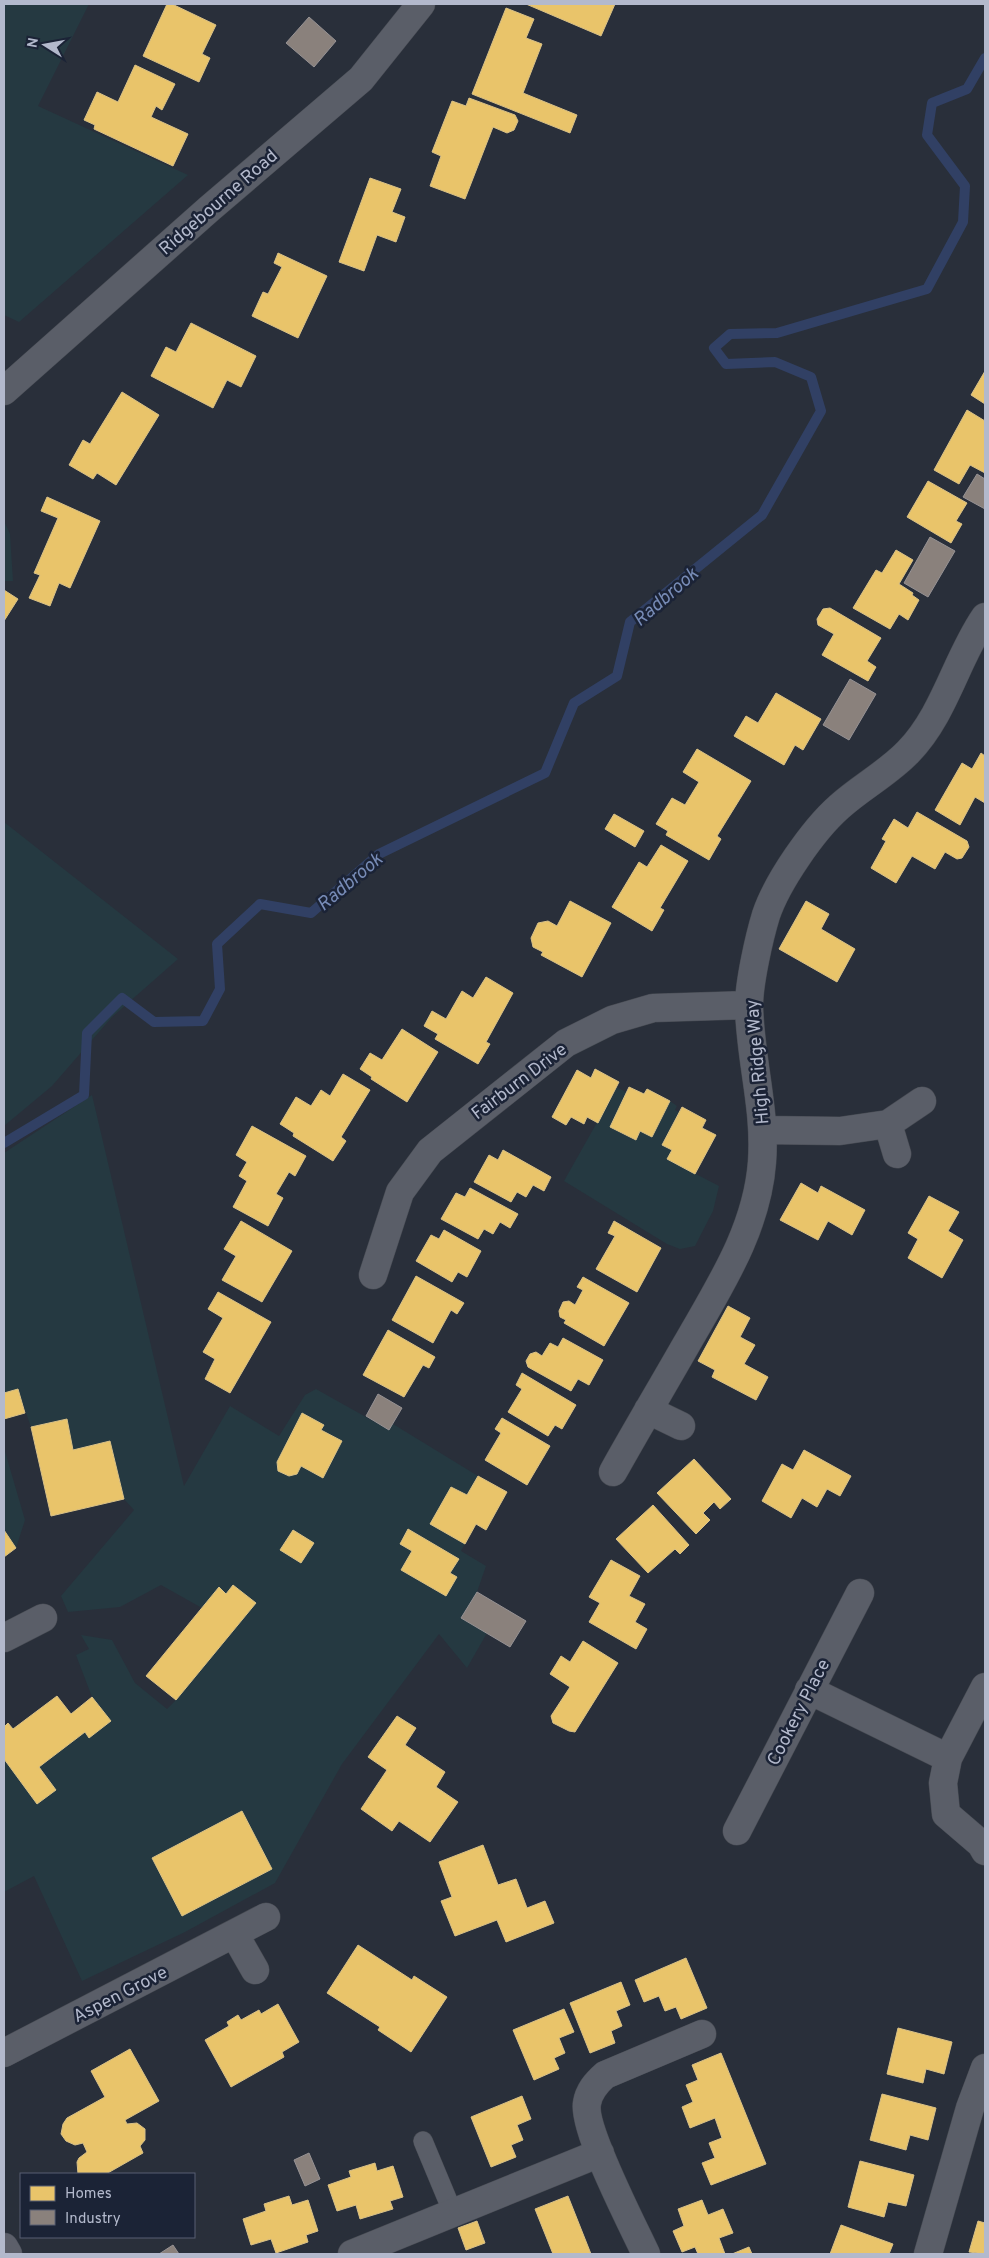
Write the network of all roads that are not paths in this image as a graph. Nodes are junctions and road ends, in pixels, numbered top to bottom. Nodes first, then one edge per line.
1 (421, 4) edge
2 (4, 391) edge
3 (985, 617) edge
4 (749, 1005) junction
5 (922, 1101) dead end
6 (888, 1124) junction
7 (763, 1130) junction
8 (897, 1154) dead end
9 (373, 1275) dead end
10 (648, 1410) junction
11 (681, 1426) dead end
12 (613, 1472) dead end
13 (860, 1593) dead end
14 (43, 1618) dead end
15 (4, 1638) edge
16 (985, 1688) edge
17 (809, 1690) junction
18 (948, 1758) junction
19 (737, 1831) dead end
20 (985, 1851) edge
21 (266, 1917) dead end
22 (235, 1935) junction
23 (255, 1970) dead end
24 (702, 2034) dead end
25 (4, 2053) edge
26 (985, 2068) edge
27 (978, 2110) edge
28 (423, 2141) dead end
29 (600, 2153) junction
30 (453, 2213) junction
31 (4, 2247) edge
32 (8, 2254) edge
33 (352, 2254) edge
34 (646, 2254) edge
35 (928, 2254) edge

1 - 2 street, Ridgebourne Road
3 - 4 street, High Ridge Way
4 - 7 street, High Ridge Way
4 - 9 street, Fairburn Drive
5 - 6 street
6 - 7 street
6 - 8 street
7 - 10 street, High Ridge Way
10 - 11 street
10 - 12 street, High Ridge Way
13 - 17 street, Cookery Place
14 - 15 street
16 - 18 street
17 - 18 street
17 - 19 street, Cookery Place
18 - 20 street
21 - 22 street, Aspen Grove
22 - 23 street
22 - 25 street, Aspen Grove
24 - 29 street
26 - 27 street
27 - 35 street
28 - 30 lane
29 - 30 street
29 - 34 street
30 - 33 street
31 - 32 main road

